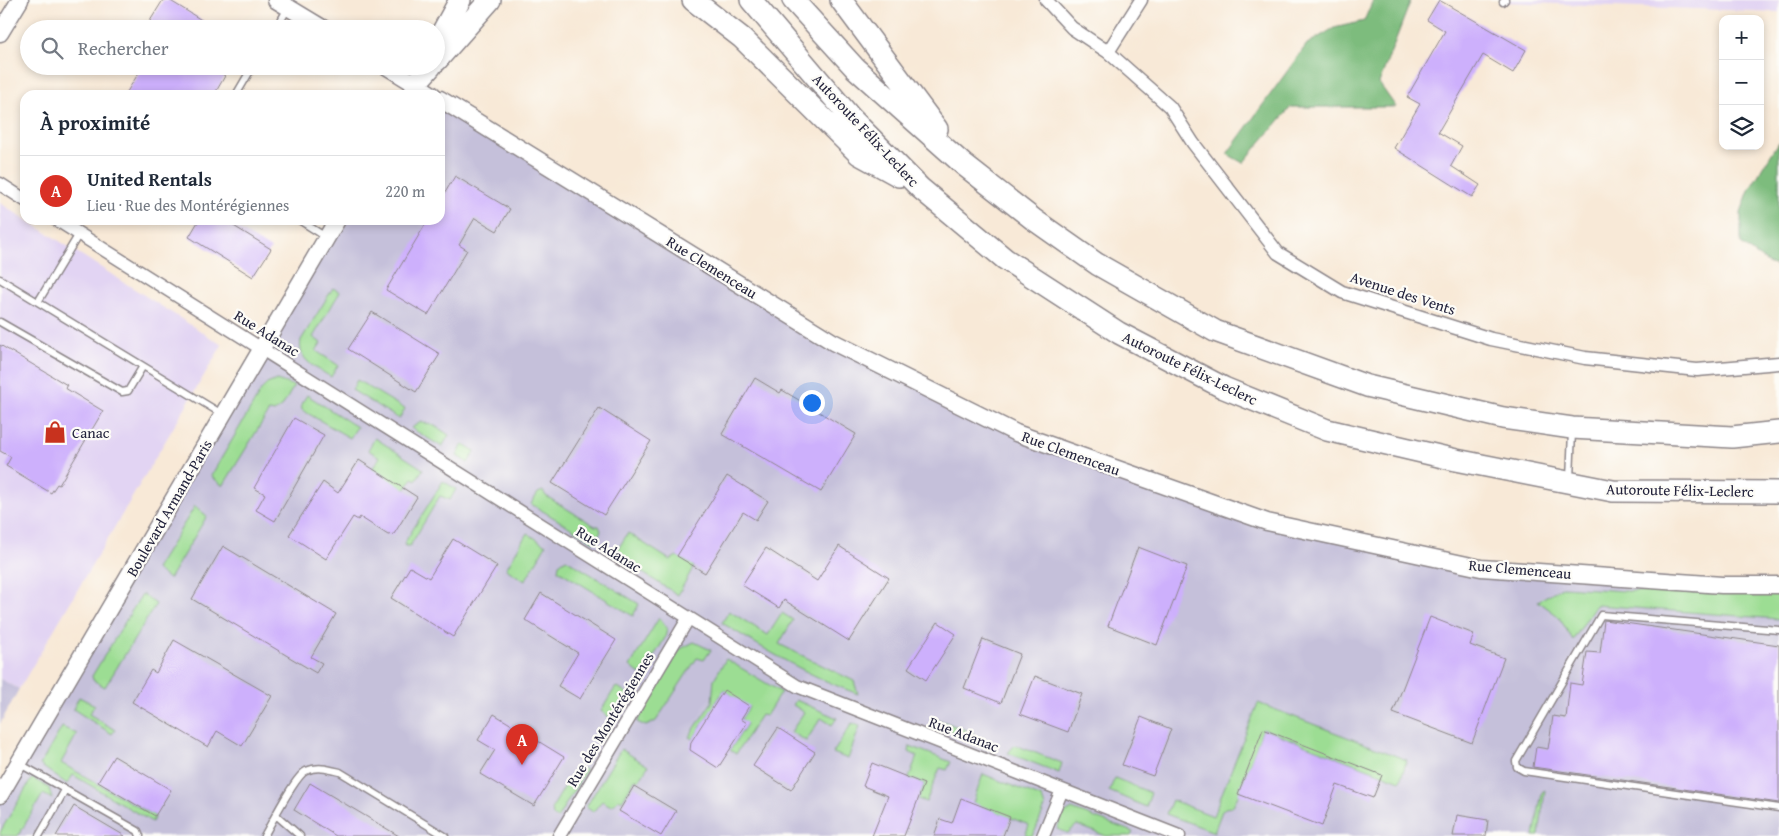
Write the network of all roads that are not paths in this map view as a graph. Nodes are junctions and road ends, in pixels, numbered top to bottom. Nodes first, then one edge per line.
1 (20, 0) edge
2 (460, 0) edge
3 (490, 0) edge
4 (693, 0) edge
5 (751, 0) edge
6 (793, 0) edge
7 (842, 0) edge
8 (1046, 0) edge
9 (1141, 0) edge
10 (282, 4) edge
11 (278, 20) edge
12 (309, 20) edge
13 (445, 28) edge
14 (0, 33) edge
15 (445, 51) edge
16 (1108, 52) junction
17 (248, 75) edge
18 (403, 75) edge
19 (416, 82) edge
20 (239, 90) edge
21 (426, 90) edge
22 (445, 102) edge
23 (964, 165) junction
24 (0, 184) edge
25 (920, 188) junction
26 (20, 197) edge
27 (65, 225) edge
28 (307, 225) edge
29 (334, 225) edge
30 (79, 234) junction
31 (327, 237) junction
32 (0, 279) edge
33 (38, 302) junction
34 (0, 322) edge
35 (262, 350) junction
36 (1779, 363) edge
37 (143, 366) junction
38 (223, 415) junction
39 (1572, 428) junction
40 (1779, 432) edge
41 (1570, 482) junction
42 (1779, 492) edge
43 (1779, 586) edge
44 (688, 619) junction
45 (1779, 630) edge
46 (18, 764) junction
47 (65, 790) junction
48 (1062, 790) junction
49 (0, 795) edge
50 (1779, 808) edge
51 (276, 815) junction
52 (39, 836) edge
53 (140, 836) edge
54 (264, 836) edge
55 (300, 836) edge
56 (445, 836) edge
57 (559, 836) edge
58 (1043, 836) edge
59 (1179, 836) edge

1 - 14 street
2 - 13 highway
3 - 15 highway
4 - 25 highway
5 - 25 highway, Autoroute Félix-Leclerc
6 - 23 highway
7 - 23 highway
8 - 16 street, Avenue des Vents
9 - 16 street
10 - 11 lane
10 - 12 street
16 - 36 street, Avenue des Vents
17 - 20 lane
18 - 19 street
19 - 21 street
22 - 43 street, Rue Clemenceau
23 - 39 highway
24 - 26 street
25 - 41 highway, Autoroute Félix-Leclerc
27 - 30 street, Rue Adanac
28 - 31 lane
29 - 31 street, Boulevard Armand-Paris
30 - 33 lane
30 - 35 street, Rue Adanac
31 - 35 street, Boulevard Armand-Paris
32 - 33 lane
33 - 37 lane
34 - 37 lane
35 - 38 street, Boulevard Armand-Paris
35 - 44 street, Rue Adanac
37 - 38 lane
38 - 46 street, Boulevard Armand-Paris
39 - 40 highway
39 - 41 lane
41 - 42 highway, Autoroute Félix-Leclerc
44 - 48 street, Rue Adanac
44 - 57 street, Rue des Montérégiennes
45 - 50 lane
46 - 47 lane
46 - 49 street, Boulevard Armand-Paris
47 - 52 lane
47 - 53 lane
48 - 58 street
48 - 59 street, Rue Adanac
51 - 54 lane
51 - 55 lane
51 - 56 lane

